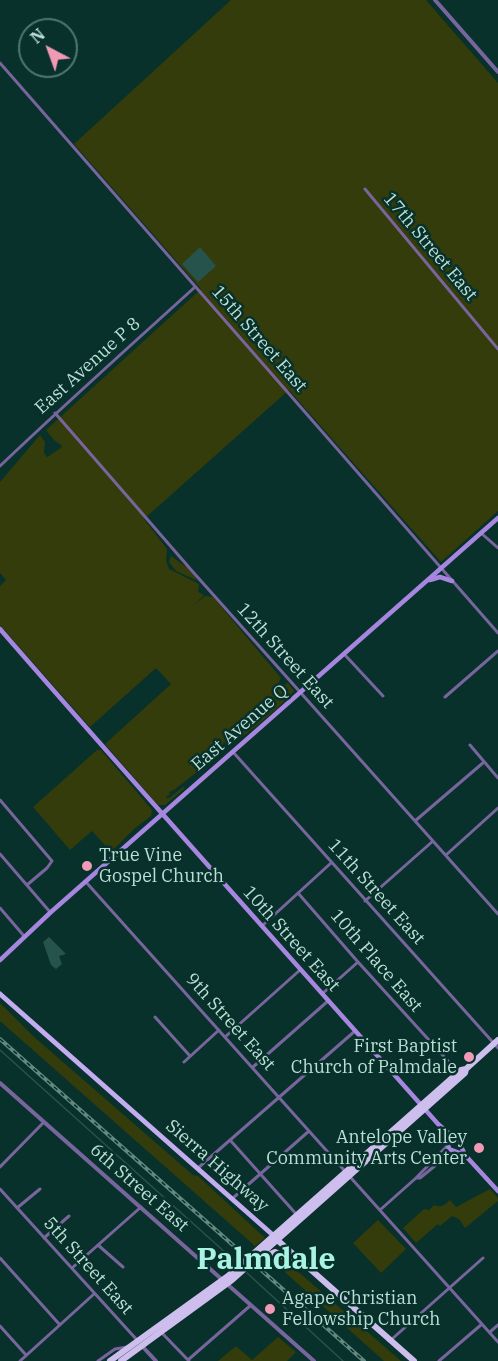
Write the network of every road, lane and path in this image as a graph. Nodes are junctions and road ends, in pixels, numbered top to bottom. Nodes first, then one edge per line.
1 (435, 0) edge
2 (0, 63) edge
3 (498, 72) edge
4 (365, 189) dead end
5 (195, 287) junction
6 (498, 349) edge
7 (55, 413) junction
8 (0, 466) edge
9 (498, 518) edge
10 (481, 533) junction
11 (498, 548) edge
12 (441, 568) junction
13 (428, 580) junction
14 (452, 580) junction
15 (0, 629) edge
16 (498, 633) edge
17 (498, 651) edge
18 (345, 655) junction
19 (300, 693) junction
20 (383, 696) dead end
21 (445, 697) dead end
22 (470, 745) dead end
23 (233, 753) junction
24 (484, 762) junction
25 (498, 778) edge
26 (0, 800) edge
27 (498, 808) edge
28 (162, 814) junction
29 (415, 821) junction
30 (433, 841) junction
31 (0, 854) edge
32 (446, 855) junction
33 (331, 863) junction
34 (85, 881) junction
35 (27, 885) junction
36 (298, 893) junction
37 (365, 901) junction
38 (0, 908) edge
39 (51, 912) junction
40 (498, 914) edge
41 (261, 926) junction
42 (25, 937) junction
43 (0, 960) edge
44 (358, 963) junction
45 (301, 970) junction
46 (0, 994) edge
47 (322, 994) junction
48 (328, 1000) junction
49 (155, 1017) dead end
50 (219, 1030) junction
51 (355, 1031) junction
52 (225, 1037) junction
53 (497, 1044) edge
54 (190, 1056) junction
55 (184, 1062) dead end
56 (253, 1067) junction
57 (466, 1069) junction
58 (458, 1072) junction
59 (0, 1083) edge
60 (280, 1097) junction
61 (423, 1107) junction
62 (44, 1122) junction
63 (444, 1130) junction
64 (310, 1131) junction
65 (455, 1139) junction
66 (230, 1140) junction
67 (448, 1143) junction
68 (456, 1149) junction
69 (0, 1167) edge
70 (197, 1169) junction
71 (348, 1173) junction
72 (260, 1174) junction
73 (416, 1178) junction
74 (0, 1189) edge
75 (39, 1189) dead end
76 (498, 1191) edge
77 (232, 1200) junction
78 (141, 1207) junction
79 (17, 1208) junction
80 (381, 1210) junction
81 (297, 1215) junction
82 (69, 1216) dead end
83 (44, 1238) junction
84 (276, 1238) junction
85 (98, 1245) junction
86 (0, 1258) edge
87 (483, 1258) dead end
88 (255, 1260) junction
89 (306, 1266) junction
90 (123, 1267) dead end
91 (72, 1268) junction
92 (225, 1282) junction
93 (450, 1287) junction
94 (95, 1294) junction
95 (251, 1305) junction
96 (482, 1324) junction
97 (60, 1325) junction
98 (498, 1325) edge
99 (0, 1326) edge
100 (161, 1332) junction
101 (490, 1332) junction
102 (391, 1340) junction
103 (498, 1342) edge
104 (140, 1344) junction
105 (129, 1348) junction
106 (26, 1355) junction
107 (188, 1360) edge
108 (20, 1361) edge
109 (99, 1361) edge
110 (110, 1361) edge
111 (121, 1361) edge
112 (156, 1361) edge
113 (314, 1361) edge
114 (414, 1361) edge
115 (439, 1361) edge

1 - 3 street
2 - 5 street, 15th Street East
4 - 6 street, 17th Street East
5 - 7 street, East Avenue P 8
5 - 12 street, 15th Street East
7 - 8 street, East Avenue P 8
7 - 19 street, 12th Street East
9 - 10 main road, East Avenue Q
10 - 11 street
10 - 12 main road, East Avenue Q
12 - 13 main road, East Avenue Q
12 - 14 street, 15th Street East
13 - 14 main road
13 - 18 main road, East Avenue Q
14 - 16 street, 15th Street East
15 - 28 main road, 10th Street East
17 - 21 street
18 - 19 main road, East Avenue Q
18 - 20 street
19 - 23 main road, East Avenue Q
19 - 29 street, 12th Street East
22 - 24 street
23 - 28 main road, East Avenue Q
23 - 33 street, 11th Street East
24 - 25 street
24 - 29 street
26 - 35 street
27 - 32 street
28 - 34 main road, East Avenue Q
28 - 41 main road, 10th Street East
29 - 30 street, 12th Street East
30 - 32 street, 12th Street East
30 - 37 street
31 - 35 street
32 - 40 street, 12th Street East
33 - 36 street
33 - 37 street, 11th Street East
34 - 39 main road, East Avenue Q
34 - 50 street, 9th Street East
35 - 39 street
36 - 41 street
36 - 44 street, 10th Place East
37 - 53 street, 11th Street East
38 - 42 street
39 - 42 main road, East Avenue Q
41 - 45 main road, 10th Street East
42 - 43 main road, East Avenue Q
44 - 47 street
44 - 58 street, 10th Place East
45 - 47 main road, 10th Street East
45 - 52 street
46 - 70 main road, Sierra Highway
47 - 48 main road, 10th Street East
48 - 51 main road, 10th Street East
48 - 56 street
49 - 54 street
50 - 52 street, 9th Street East
50 - 54 street
51 - 60 street
51 - 61 main road, 10th Street East
52 - 56 street, 9th Street East
53 - 57 highway
54 - 55 street
56 - 60 street, 9th Street East
57 - 58 highway
57 - 61 highway
58 - 61 highway
59 - 62 street, 6th Street East
60 - 64 street, 9th Street East
60 - 66 street
61 - 63 main road, 10th Street East
61 - 71 highway
62 - 69 street
62 - 78 street, 6th Street East
63 - 65 main road, 10th Street East
63 - 67 main road, 10th Street East
64 - 71 street, 9th Street East
64 - 72 street
65 - 67 main road
65 - 68 main road, 10th Street East
66 - 70 street
66 - 72 street
67 - 68 main road
67 - 73 street
68 - 73 street
68 - 76 main road
70 - 77 main road, Sierra Highway
71 - 80 street, 9th Street East
71 - 81 highway
71 - 84 highway
72 - 77 street
72 - 81 street
73 - 80 street
74 - 79 street, 5th Street East
75 - 79 street
77 - 84 main road, Sierra Highway
78 - 85 street
78 - 92 street, 6th Street East
79 - 83 street, 5th Street East
80 - 93 street, 9th Street East
81 - 84 highway
82 - 83 street
83 - 91 street, 5th Street East
84 - 88 highway
84 - 89 highway, Sierra Highway
84 - 92 highway
85 - 90 street
85 - 91 street
86 - 97 street
87 - 93 street
88 - 89 highway
88 - 92 highway
89 - 102 highway, Sierra Highway
91 - 94 street, 5th Street East
92 - 95 street, 6th Street East
92 - 100 highway
92 - 104 highway
93 - 96 street, 9th Street East
93 - 102 street
94 - 97 street
94 - 104 street, 5th Street East
95 - 107 street
95 - 113 street, 6th Street East
96 - 101 street, 9th Street East
96 - 115 street
97 - 106 street
98 - 101 street
99 - 106 street
100 - 104 highway
100 - 107 street
101 - 103 street, 9th Street East
102 - 114 highway, Sierra Highway
104 - 105 highway
104 - 111 highway
104 - 112 street, 5th Street East
105 - 109 street
105 - 110 highway
106 - 108 street

